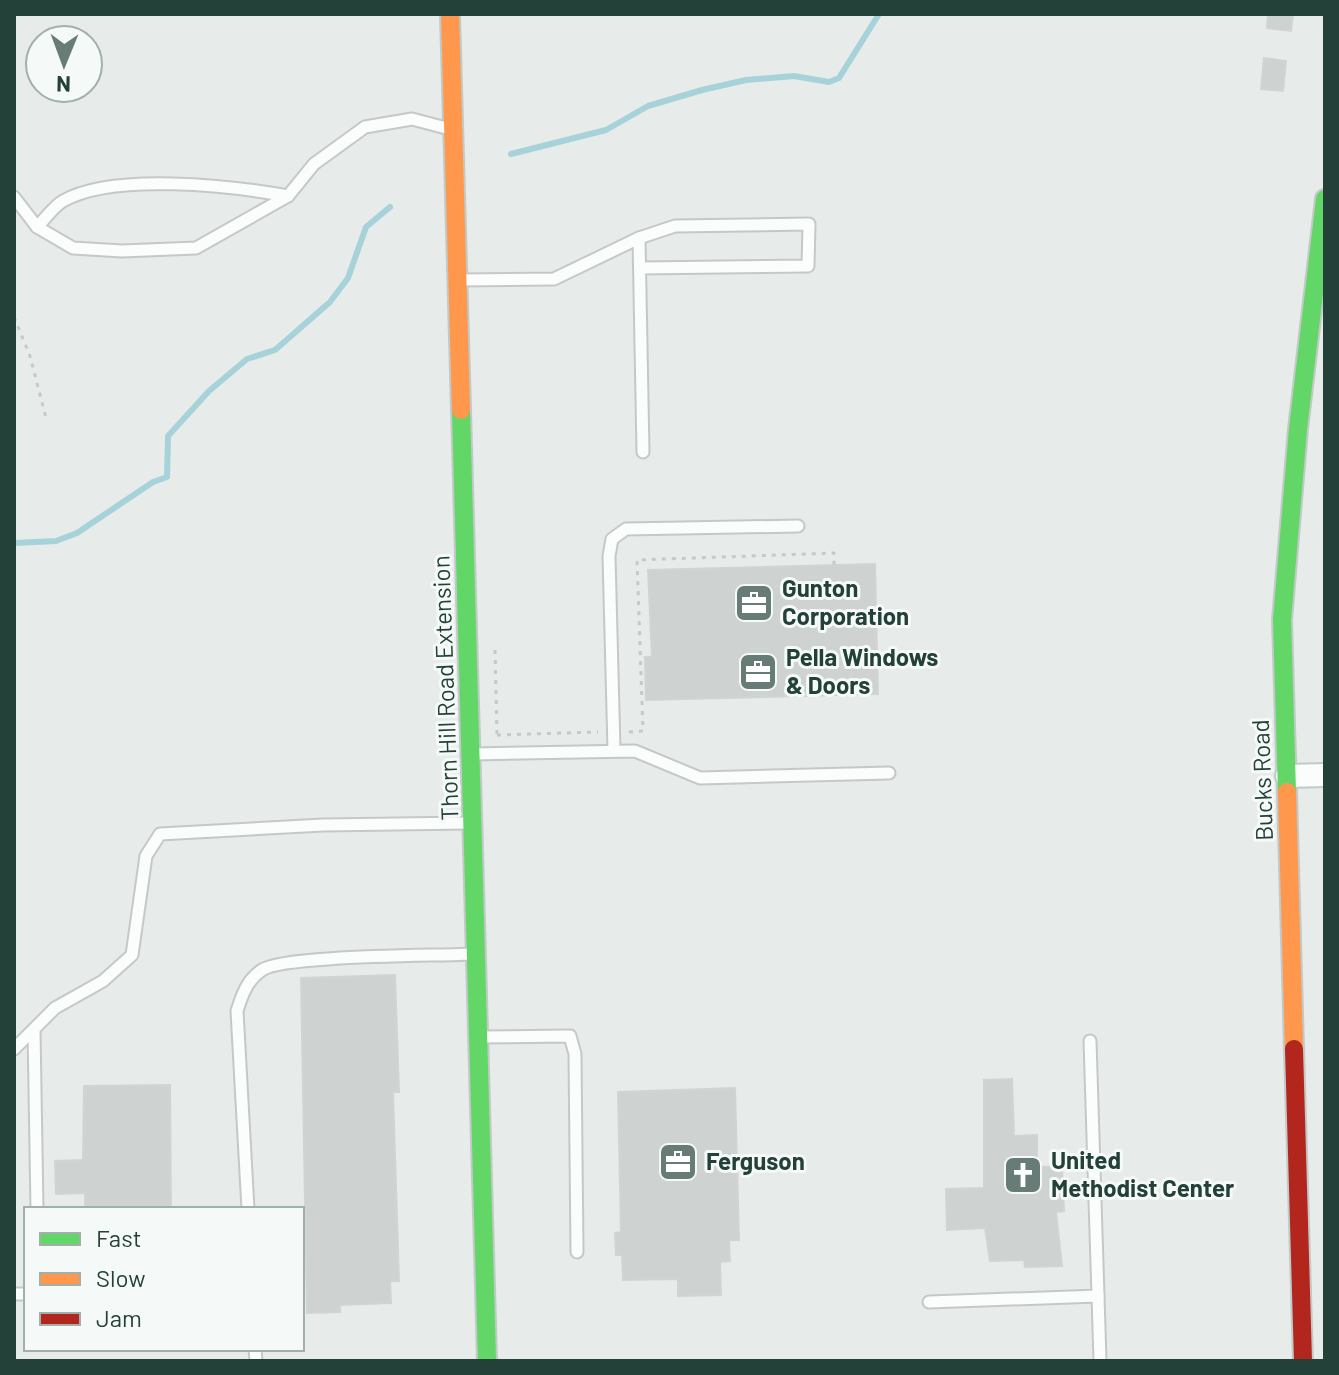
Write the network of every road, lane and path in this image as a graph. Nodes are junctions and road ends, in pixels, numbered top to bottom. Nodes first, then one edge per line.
1 (450, 14) edge
2 (453, 130) junction
3 (288, 196) junction
4 (14, 197) edge
5 (1325, 199) edge
6 (37, 227) junction
7 (639, 238) junction
8 (640, 268) junction
9 (458, 280) junction
10 (14, 317) edge
11 (46, 418) dead end
12 (643, 452) dead end
13 (798, 526) dead end
14 (834, 565) dead end
15 (614, 732) junction
16 (497, 735) dead end
17 (614, 750) junction
18 (472, 754) junction
19 (889, 773) dead end
20 (1325, 775) edge
21 (1287, 776) junction
22 (474, 823) junction
23 (478, 954) junction
24 (34, 1030) junction
25 (480, 1037) junction
26 (1090, 1041) dead end
27 (14, 1049) edge
28 (37, 1207) edge
29 (248, 1207) edge
30 (577, 1252) dead end
31 (1098, 1296) junction
32 (929, 1302) dead end
33 (487, 1361) edge
34 (1100, 1361) edge
35 (1303, 1361) edge

1 - 2 street, Thorn Hill Road Extension
2 - 3 lane
2 - 9 street, Thorn Hill Road Extension
3 - 6 lane
3 - 6 lane
4 - 6 lane
5 - 21 street, Bucks Road
7 - 8 lane
7 - 8 lane
7 - 9 lane
8 - 12 lane
9 - 18 street, Thorn Hill Road Extension
10 - 11 path
13 - 15 lane
14 - 15 path
15 - 16 path
15 - 17 lane
17 - 18 lane
17 - 19 lane
18 - 22 street, Thorn Hill Road Extension
20 - 21 street
21 - 35 street, Bucks Road
22 - 23 street, Thorn Hill Road Extension
22 - 24 lane
23 - 25 street, Thorn Hill Road Extension
23 - 29 lane
24 - 27 lane
24 - 28 lane
25 - 30 lane
25 - 33 street, Thorn Hill Road Extension
26 - 31 lane
31 - 32 lane
31 - 34 lane

